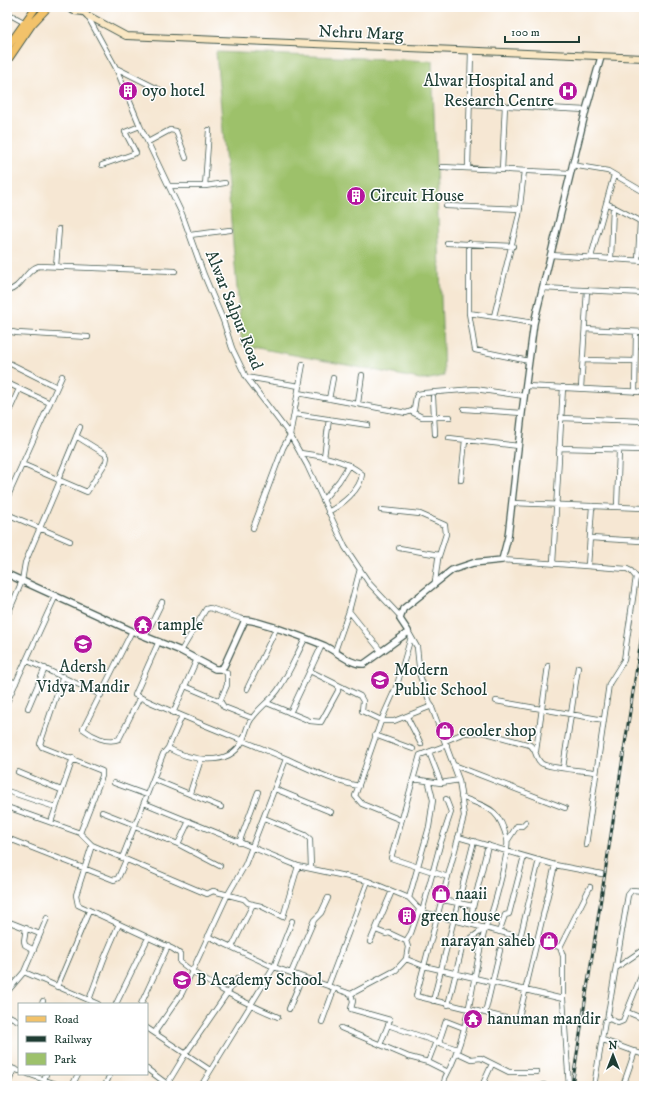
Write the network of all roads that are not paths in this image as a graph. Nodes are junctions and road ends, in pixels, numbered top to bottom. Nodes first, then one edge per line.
1 (36, 7) edge
2 (48, 7) edge
3 (67, 7) edge
4 (83, 11) edge
5 (7, 13) edge
6 (27, 24) junction
7 (7, 48) edge
8 (471, 51) junction
9 (601, 57) junction
10 (644, 58) edge
11 (7, 61) edge
12 (116, 68) junction
13 (160, 90) dead end
14 (470, 104) junction
15 (505, 106) junction
16 (586, 110) junction
17 (140, 126) junction
18 (209, 130) dead end
19 (148, 142) junction
20 (186, 158) dead end
21 (102, 165) dead end
22 (572, 165) junction
23 (442, 167) dead end
24 (468, 168) junction
25 (502, 170) junction
26 (524, 171) junction
27 (570, 173) junction
28 (614, 175) junction
29 (225, 183) dead end
30 (169, 186) junction
31 (205, 186) junction
32 (644, 192) edge
33 (606, 203) junction
34 (446, 206) dead end
35 (613, 206) junction
36 (520, 209) junction
37 (642, 222) edge
38 (58, 229) dead end
39 (230, 230) dead end
40 (190, 234) junction
41 (447, 243) dead end
42 (469, 243) junction
43 (513, 246) junction
44 (550, 255) junction
45 (591, 257) junction
46 (611, 259) junction
47 (638, 261) junction
48 (644, 261) edge
49 (56, 266) junction
50 (175, 271) dead end
51 (542, 288) junction
52 (587, 290) junction
53 (7, 291) edge
54 (644, 293) edge
55 (469, 313) junction
56 (494, 316) junction
57 (534, 323) junction
58 (584, 329) junction
59 (7, 331) edge
60 (636, 332) junction
61 (644, 332) edge
62 (88, 337) dead end
63 (583, 360) junction
64 (529, 361) junction
65 (635, 361) junction
66 (7, 362) edge
67 (303, 364) dead end
68 (362, 375) dead end
69 (62, 376) dead end
70 (246, 377) junction
71 (333, 378) dead end
72 (7, 383) edge
73 (299, 386) junction
74 (526, 386) junction
75 (57, 387) junction
76 (562, 387) junction
77 (581, 388) junction
78 (19, 389) junction
79 (635, 392) junction
80 (644, 392) edge
81 (298, 393) junction
82 (524, 396) junction
83 (433, 397) dead end
84 (329, 398) junction
85 (50, 403) junction
86 (358, 403) junction
87 (464, 409) dead end
88 (412, 412) junction
89 (522, 413) junction
90 (294, 414) junction
91 (7, 416) edge
92 (434, 416) junction
93 (450, 417) dead end
94 (561, 418) junction
95 (329, 419) junction
96 (644, 421) edge
97 (368, 425) dead end
98 (80, 427) dead end
99 (435, 434) dead end
100 (290, 435) junction
101 (76, 436) junction
102 (448, 438) dead end
103 (465, 440) junction
104 (519, 446) junction
105 (559, 448) junction
106 (619, 450) junction
107 (644, 450) edge
108 (300, 453) junction
109 (324, 457) junction
110 (22, 464) junction
111 (349, 465) junction
112 (461, 480) dead end
113 (59, 481) junction
114 (7, 498) edge
115 (323, 500) junction
116 (512, 503) junction
117 (556, 504) junction
118 (592, 506) junction
119 (617, 507) junction
120 (644, 508) edge
121 (381, 510) dead end
122 (328, 512) junction
123 (7, 514) edge
124 (644, 520) edge
125 (40, 528) junction
126 (253, 528) dead end
127 (590, 538) junction
128 (70, 541) dead end
129 (399, 548) dead end
130 (439, 555) junction
131 (502, 560) junction
132 (553, 563) junction
133 (588, 566) junction
134 (360, 569) junction
135 (7, 574) edge
136 (22, 581) junction
137 (435, 582) junction
138 (56, 595) junction
139 (162, 602) dead end
140 (349, 611) junction
141 (7, 616) edge
142 (400, 616) junction
143 (245, 620) junction
144 (276, 629) junction
145 (132, 630) junction
146 (408, 631) junction
147 (146, 635) junction
148 (411, 637) junction
149 (305, 639) junction
150 (159, 641) junction
151 (322, 645) junction
152 (182, 651) junction
153 (381, 651) junction
154 (335, 652) junction
155 (197, 659) junction
156 (26, 660) junction
157 (548, 666) dead end
158 (578, 667) dead end
159 (44, 668) junction
160 (220, 669) junction
161 (310, 671) junction
162 (63, 676) junction
163 (7, 680) edge
164 (16, 683) junction
165 (338, 685) junction
166 (185, 686) junction
167 (247, 689) dead end
168 (101, 695) junction
169 (140, 697) junction
170 (220, 701) junction
171 (496, 701) dead end
172 (7, 702) edge
173 (267, 703) junction
174 (432, 706) junction
175 (28, 708) dead end
176 (542, 709) junction
177 (290, 712) junction
178 (173, 713) junction
179 (571, 714) junction
180 (182, 716) junction
181 (407, 717) junction
182 (252, 718) junction
183 (604, 720) junction
184 (381, 721) junction
185 (375, 735) junction
186 (243, 741) junction
187 (446, 743) junction
188 (421, 744) dead end
189 (168, 748) junction
190 (413, 748) dead end
191 (429, 752) junction
192 (536, 752) junction
193 (72, 758) junction
194 (201, 759) junction
195 (286, 759) junction
196 (454, 765) junction
197 (563, 768) junction
198 (18, 772) dead end
199 (596, 772) junction
200 (153, 779) junction
201 (413, 779) junction
202 (460, 780) junction
203 (429, 782) junction
204 (114, 783) dead end
205 (441, 783) junction
206 (359, 786) junction
207 (275, 789) junction
208 (61, 790) junction
209 (7, 791) edge
210 (258, 792) dead end
211 (190, 793) junction
212 (147, 795) junction
213 (461, 797) junction
214 (446, 799) dead end
215 (144, 803) junction
216 (7, 807) edge
217 (55, 807) junction
218 (221, 807) dead end
219 (565, 808) dead end
220 (102, 812) dead end
221 (331, 812) dead end
222 (264, 818) junction
223 (401, 820) junction
224 (51, 822) junction
225 (189, 822) junction
226 (526, 822) dead end
227 (135, 826) junction
228 (80, 833) junction
229 (458, 837) junction
230 (7, 838) edge
231 (508, 840) junction
232 (474, 841) junction
233 (239, 842) junction
234 (178, 844) junction
235 (92, 845) junction
236 (488, 845) junction
237 (586, 845) dead end
238 (252, 848) junction
239 (507, 851) junction
240 (524, 856) junction
241 (124, 859) junction
242 (539, 860) junction
243 (555, 864) junction
244 (220, 866) dead end
245 (298, 866) junction
246 (417, 867) junction
247 (85, 868) junction
248 (311, 868) junction
249 (433, 873) junction
250 (602, 874) dead end
251 (448, 877) junction
252 (368, 881) junction
253 (590, 887) dead end
254 (392, 891) junction
255 (644, 891) edge
256 (227, 896) junction
257 (328, 898) dead end
258 (409, 898) junction
259 (443, 900) junction
260 (458, 903) junction
261 (253, 904) junction
262 (473, 906) junction
263 (89, 911) junction
264 (421, 911) junction
265 (438, 916) junction
266 (47, 918) dead end
267 (292, 921) dead end
268 (453, 921) junction
269 (8, 922) edge
270 (119, 924) junction
271 (469, 924) junction
272 (26, 928) junction
273 (485, 928) junction
274 (376, 930) junction
275 (499, 932) junction
276 (40, 934) junction
277 (208, 936) junction
278 (148, 938) junction
279 (520, 938) junction
280 (406, 941) junction
281 (537, 941) junction
282 (370, 942) dead end
283 (168, 946) junction
284 (232, 947) junction
285 (560, 947) junction
286 (644, 949) edge
287 (34, 950) junction
288 (500, 950) dead end
289 (406, 959) junction
290 (424, 966) junction
291 (274, 967) junction
292 (616, 968) junction
293 (644, 969) edge
294 (441, 971) junction
295 (24, 972) junction
296 (192, 972) junction
297 (292, 973) junction
298 (456, 974) junction
299 (302, 977) junction
300 (238, 979) dead end
301 (475, 979) junction
302 (493, 983) junction
303 (328, 986) junction
304 (57, 987) junction
305 (334, 989) junction
306 (525, 991) junction
307 (7, 992) edge
308 (227, 994) junction
309 (350, 994) junction
310 (563, 999) junction
311 (89, 1000) junction
312 (433, 1001) junction
313 (96, 1003) edge
314 (116, 1003) edge
315 (141, 1003) edge
316 (448, 1005) junction
317 (251, 1006) junction
318 (289, 1009) dead end
319 (469, 1010) junction
320 (627, 1012) junction
321 (484, 1013) junction
322 (7, 1015) edge
323 (278, 1017) dead end
324 (644, 1019) edge
325 (18, 1020) edge
326 (607, 1020) junction
327 (322, 1022) dead end
328 (388, 1025) junction
329 (148, 1028) edge
330 (341, 1028) dead end
331 (464, 1028) junction
332 (155, 1032) junction
333 (603, 1040) junction
334 (439, 1042) junction
335 (380, 1045) junction
336 (457, 1051) junction
337 (635, 1051) junction
338 (186, 1054) junction
339 (644, 1054) edge
340 (428, 1062) junction
341 (492, 1064) junction
342 (7, 1066) edge
343 (17, 1070) edge
344 (148, 1070) edge
345 (210, 1070) junction
346 (448, 1072) junction
347 (537, 1072) dead end
348 (31, 1075) edge
349 (46, 1075) edge
350 (78, 1075) edge
351 (110, 1075) edge
352 (44, 1080) junction
353 (569, 1084) edge
354 (167, 1085) edge
355 (7, 1086) edge
356 (62, 1086) edge
357 (72, 1086) edge
358 (105, 1086) edge
359 (201, 1086) edge
360 (446, 1086) edge
361 (482, 1086) edge
362 (578, 1086) edge
363 (594, 1086) edge
364 (623, 1086) edge

1 - 6 main road
2 - 6 main road
3 - 4 main road, Nehru Marg
4 - 8 main road, Nehru Marg
4 - 12 street, Alwar Salpur Road
5 - 6 street
6 - 7 main road
6 - 11 main road
8 - 9 main road, Nehru Marg
8 - 14 street
9 - 10 main road, Nehru Marg
9 - 16 street
12 - 13 street
12 - 17 street, Alwar Salpur Road
14 - 15 street
14 - 24 street
15 - 16 street
15 - 25 street
16 - 22 street
17 - 19 street, Alwar Salpur Road
17 - 21 street
18 - 31 street
19 - 20 street
19 - 30 street, Alwar Salpur Road
22 - 27 street
22 - 28 street
23 - 24 street
24 - 25 street
25 - 26 street
26 - 27 street
26 - 36 street
27 - 44 street
28 - 32 street
28 - 33 street
29 - 31 street
30 - 31 street
30 - 40 street, Alwar Salpur Road
33 - 35 street
33 - 45 street
34 - 36 street
35 - 37 street
35 - 46 street
36 - 43 street
37 - 47 street
38 - 49 street
39 - 40 street
40 - 70 street, Alwar Salpur Road
41 - 42 street
42 - 43 street
42 - 55 street
43 - 56 street
44 - 45 street
44 - 51 street
45 - 46 street
46 - 47 street
47 - 48 street
49 - 50 street
49 - 53 street
51 - 52 street
51 - 57 street
52 - 54 street
52 - 58 street
55 - 56 street
55 - 64 street
56 - 57 street
57 - 64 street
58 - 60 street
58 - 63 street
59 - 62 street
60 - 61 street
60 - 65 street
63 - 65 street
63 - 77 street
64 - 74 street
65 - 79 street
66 - 75 street
67 - 73 street
68 - 86 street
69 - 75 street
70 - 73 street
70 - 100 street, Alwar Salpur Road
71 - 84 street
72 - 78 street
73 - 81 street
74 - 76 street
74 - 82 street
75 - 85 street
76 - 77 street
76 - 94 street
77 - 79 street
78 - 85 street
78 - 91 street
79 - 80 street
81 - 84 street
81 - 90 street
82 - 88 street
82 - 89 street
83 - 92 street
84 - 86 street
85 - 110 street
86 - 88 street
87 - 89 street
88 - 92 street
89 - 104 street
90 - 95 street
90 - 100 street
92 - 93 street
92 - 99 street
94 - 96 street
94 - 105 street
95 - 97 street
95 - 109 street
98 - 101 street
100 - 108 street, Alwar Salpur Road
100 - 126 street
101 - 113 street
101 - 113 street
102 - 103 street
103 - 104 street
103 - 112 street
104 - 116 street
105 - 106 street
105 - 117 street
106 - 107 street
106 - 119 street
108 - 109 street
108 - 115 street, Alwar Salpur Road
109 - 111 street
110 - 113 street
110 - 114 street
111 - 115 street
111 - 122 street
113 - 125 street
115 - 122 street, Alwar Salpur Road
116 - 117 street
116 - 131 street
117 - 118 street
117 - 132 street
118 - 119 street
118 - 127 street
119 - 120 street
121 - 130 street
122 - 134 street, Alwar Salpur Road
123 - 125 street
124 - 127 street
125 - 128 street
125 - 136 street
127 - 133 street
129 - 130 street
130 - 137 street
131 - 132 street
131 - 137 street
132 - 133 street
133 - 183 street
134 - 140 street
134 - 142 street, Alwar Salpur Road
135 - 136 street
136 - 138 street
136 - 141 street
137 - 142 street
138 - 145 street
138 - 156 street
139 - 147 street
140 - 153 street
140 - 154 street
142 - 146 street
143 - 144 street
143 - 152 street
143 - 160 street
144 - 149 street
144 - 167 street
145 - 147 street
145 - 168 street
146 - 148 street
146 - 153 street
147 - 150 street
148 - 174 street
148 - 184 street
149 - 151 street
149 - 173 street
150 - 152 street
150 - 169 street
151 - 154 street
151 - 161 street
152 - 155 street
153 - 154 street
155 - 160 street
155 - 166 street
156 - 159 street
156 - 164 street
157 - 176 street
158 - 179 street
159 - 162 street
159 - 175 street
160 - 170 street
161 - 165 street
161 - 177 street
162 - 168 street
162 - 193 street
163 - 164 street
164 - 172 street
165 - 177 street
165 - 184 street
166 - 170 street
166 - 178 street
168 - 169 street
169 - 178 street
170 - 182 street
171 - 176 street
173 - 177 street
173 - 182 street
174 - 181 street
174 - 187 street
176 - 179 street
176 - 192 street
178 - 180 street
179 - 183 street
179 - 197 street
180 - 186 street
180 - 189 street
181 - 184 street
181 - 188 street
182 - 186 street
183 - 199 street
184 - 185 street
185 - 190 street
185 - 206 street
186 - 194 street
186 - 195 street
187 - 191 street
187 - 192 street
187 - 196 street
189 - 194 street
189 - 200 street
191 - 201 street
191 - 205 street
192 - 197 street
193 - 208 street
193 - 228 street
194 - 211 street
195 - 206 street
195 - 207 street
196 - 202 street
196 - 219 street
197 - 199 street
198 - 208 street
199 - 237 street
200 - 211 street
200 - 212 street
201 - 203 street
201 - 223 street
202 - 205 street
202 - 213 street
203 - 205 street
203 - 246 street
204 - 212 street
206 - 223 street
207 - 221 street
207 - 222 street
208 - 217 street
209 - 217 street
210 - 233 street
211 - 218 street
212 - 215 street
213 - 229 street
213 - 231 street
214 - 249 street
215 - 225 street
215 - 227 street
216 - 224 street
217 - 224 street
220 - 227 street
222 - 238 street
222 - 248 street
223 - 246 street
224 - 228 street
225 - 233 street
225 - 234 street
226 - 231 street
227 - 234 street
227 - 241 street
228 - 235 street
229 - 232 street
229 - 251 street
230 - 247 street
231 - 239 street
232 - 236 street
232 - 260 street
233 - 238 street
234 - 244 street
235 - 241 street
235 - 247 street
236 - 239 street
236 - 262 street
238 - 245 street
238 - 256 street
239 - 240 street
239 - 273 street
240 - 242 street
240 - 275 street
241 - 247 street
241 - 256 street
242 - 243 street
242 - 279 street
243 - 250 street
243 - 281 street
245 - 248 street
245 - 261 street
246 - 249 street
246 - 258 street
247 - 263 street
248 - 252 street
249 - 251 street
249 - 264 street
251 - 259 street
252 - 254 street
252 - 303 street
253 - 285 street
254 - 258 street
254 - 274 street
255 - 292 street
256 - 261 street
256 - 277 street
257 - 297 street
258 - 264 street
259 - 260 street
259 - 265 street
260 - 262 street
260 - 268 street
261 - 284 street
262 - 271 street
263 - 270 street
263 - 304 street
264 - 265 street
264 - 280 street
265 - 268 street
265 - 290 street
266 - 276 street
267 - 291 street
268 - 271 street
268 - 294 street
269 - 272 street
270 - 278 street
270 - 311 street
271 - 273 street
272 - 276 street
272 - 287 street
273 - 275 street
273 - 298 street
273 - 301 street
274 - 280 street
274 - 282 street
275 - 279 street
276 - 287 street
277 - 284 street
277 - 296 street
278 - 283 street
278 - 314 street
279 - 281 street
280 - 289 street
281 - 285 street
281 - 306 street
283 - 296 street
283 - 315 street
284 - 291 street
285 - 310 street
286 - 292 street
287 - 295 street
288 - 302 street
289 - 290 street
289 - 309 street
290 - 294 street
290 - 312 street
291 - 297 street
291 - 317 street
292 - 326 street
293 - 320 street
294 - 298 street
294 - 312 street
295 - 304 street
295 - 307 street
296 - 308 street
296 - 332 street
297 - 299 street
298 - 301 street
298 - 316 street
299 - 303 street
299 - 318 street
300 - 308 street
301 - 302 street
301 - 319 street
302 - 306 street
302 - 321 street
303 - 305 street
304 - 311 street
305 - 309 street
305 - 327 street
306 - 310 street
306 - 321 street
308 - 317 street
308 - 338 street
309 - 328 street
310 - 353 street
311 - 313 street
312 - 316 street
316 - 319 street
317 - 323 street
317 - 345 street
319 - 321 street
319 - 331 street
320 - 324 street
320 - 326 street
322 - 325 street
326 - 333 street
328 - 334 street
328 - 335 street
329 - 332 street
330 - 335 street
331 - 334 street
331 - 336 street
332 - 338 street
333 - 337 street
333 - 363 street
334 - 336 street
334 - 340 street
335 - 340 street
336 - 341 street
336 - 346 street
337 - 339 street
337 - 364 street
338 - 345 street
338 - 354 street
340 - 346 street
341 - 347 street
341 - 361 street
342 - 343 street
343 - 355 street
344 - 354 street
345 - 359 street
346 - 360 street
348 - 352 street
349 - 352 street
350 - 357 street
351 - 358 street
352 - 356 street
353 - 362 street

